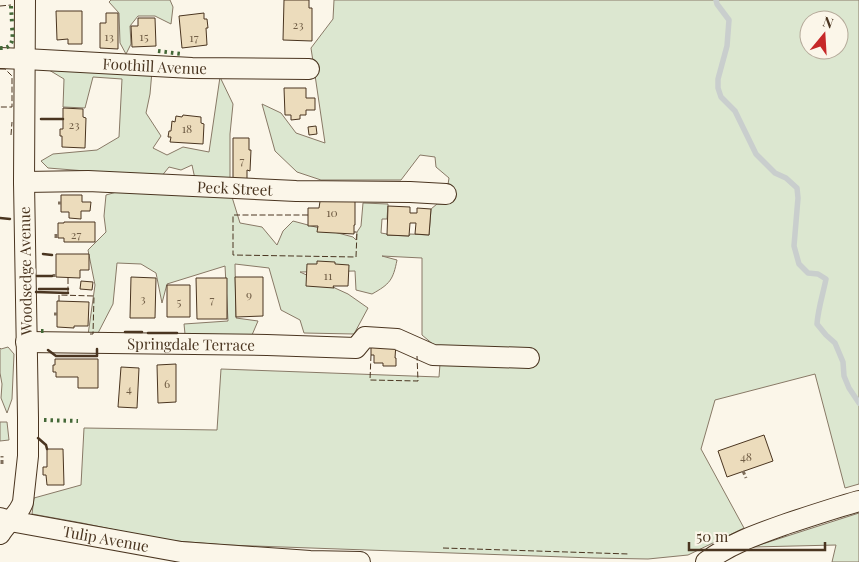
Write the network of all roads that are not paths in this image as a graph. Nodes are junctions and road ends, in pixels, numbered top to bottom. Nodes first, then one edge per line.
1 (25, 0) edge
2 (0, 58) edge
3 (25, 59) junction
4 (309, 69) dead end
5 (24, 182) junction
6 (446, 194) dead end
7 (26, 342) junction
8 (529, 358) dead end
9 (859, 501) edge
10 (3, 524) edge
11 (181, 557) edge
12 (360, 562) edge
13 (706, 562) edge

1 - 3 street, Woodsedge Avenue
2 - 3 street, Foothill Avenue
3 - 4 street, Foothill Avenue
3 - 5 street, Woodsedge Avenue
5 - 6 street, Peck Street
5 - 7 street, Woodsedge Avenue
7 - 8 street, Springdale Terrace
7 - 10 street, Woodsedge Avenue
9 - 13 street
10 - 11 street, Tulip Avenue
11 - 12 street, Tulip Avenue

